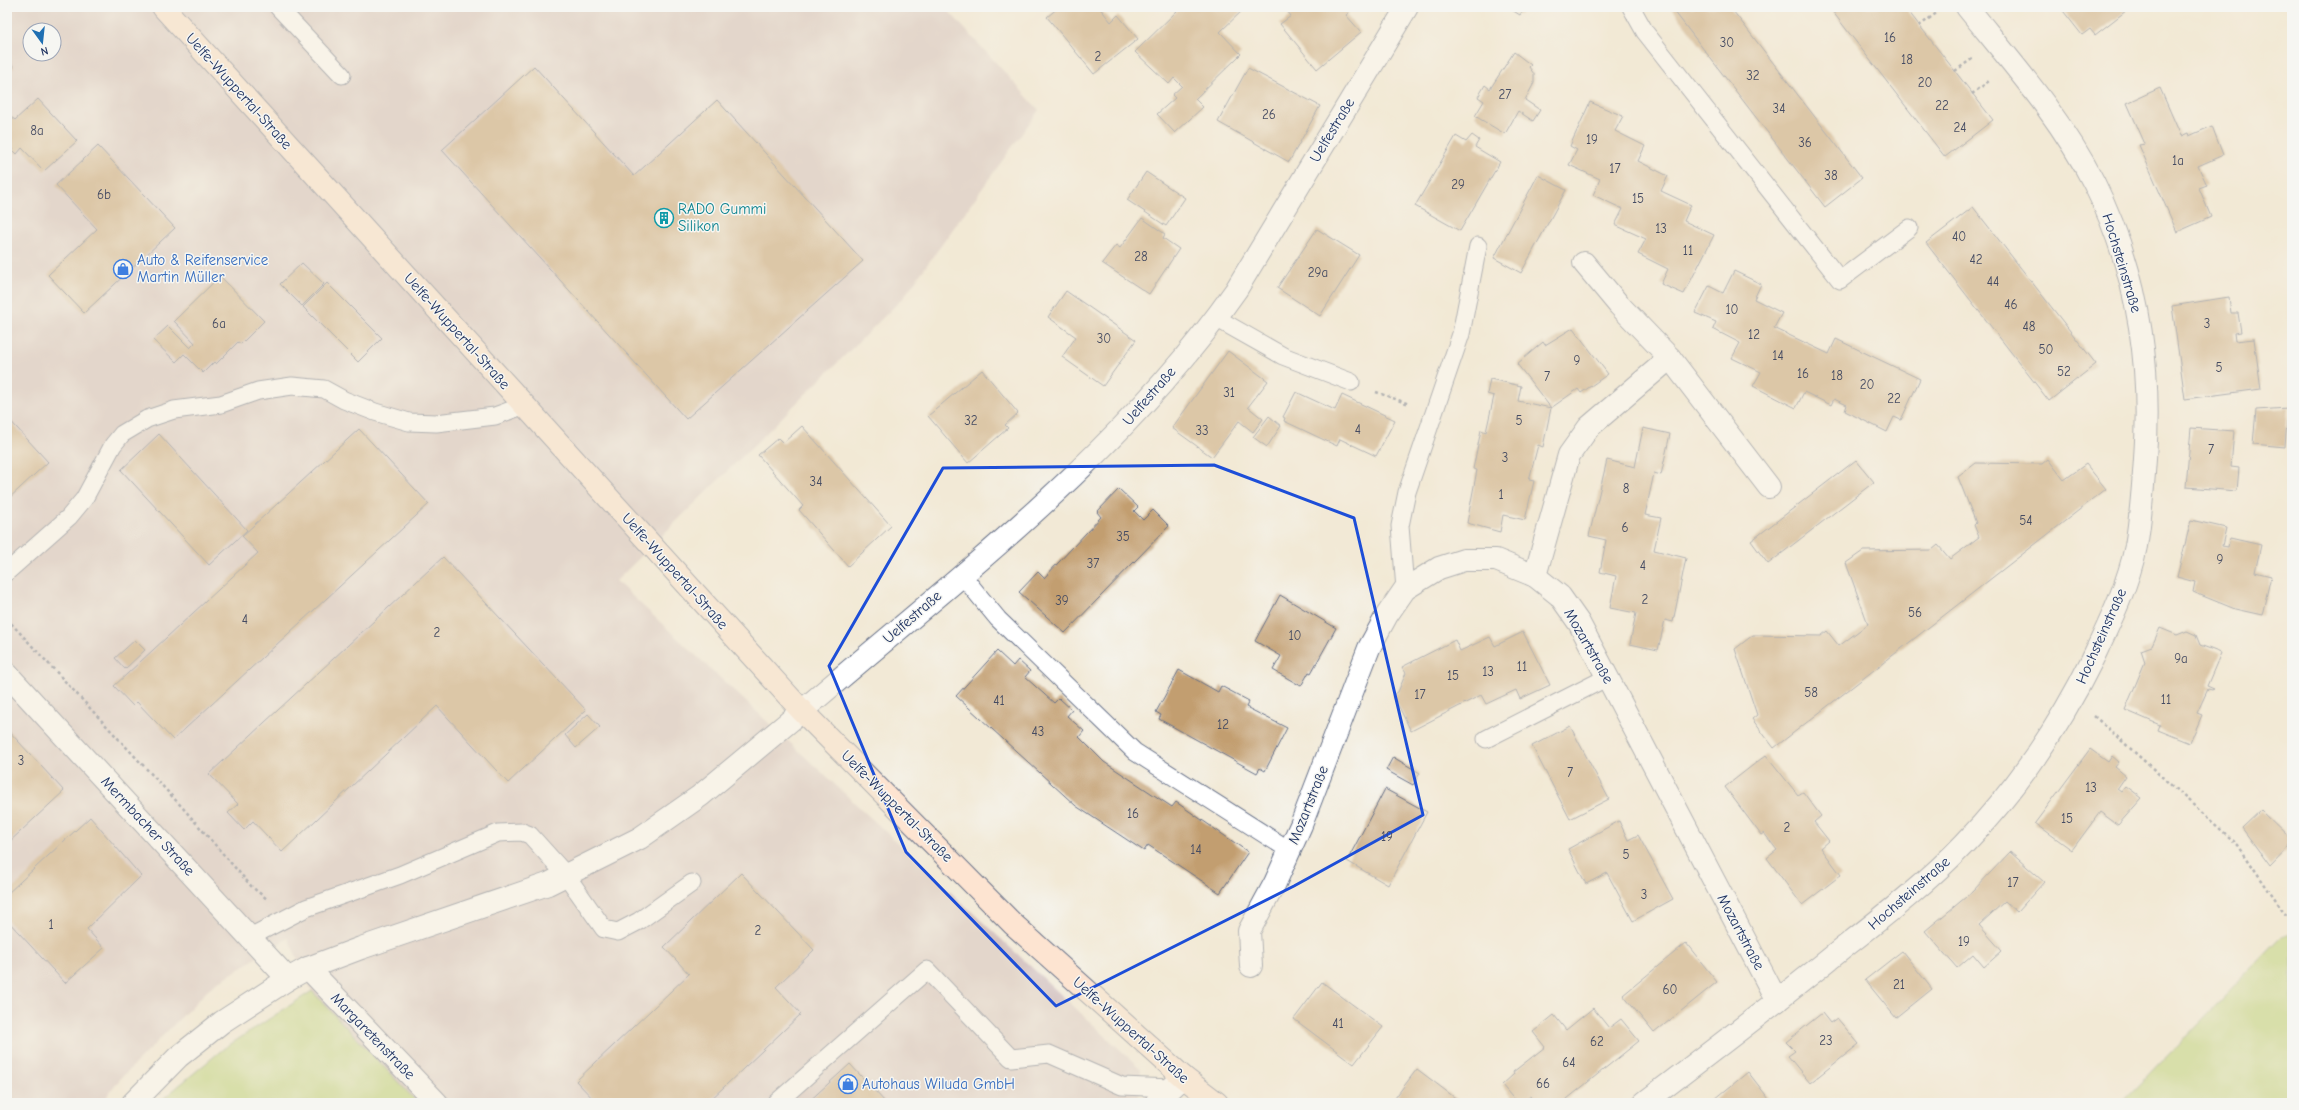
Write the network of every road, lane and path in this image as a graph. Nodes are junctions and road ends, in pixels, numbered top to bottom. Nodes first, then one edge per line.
1 (163, 7) edge
2 (278, 7) edge
3 (1407, 7) edge
4 (1631, 7) edge
5 (1967, 7) edge
6 (1942, 8) dead end
7 (1919, 26) dead end
8 (1978, 54) dead end
9 (1954, 71) dead end
10 (342, 75) dead end
11 (1995, 76) dead end
12 (1972, 94) dead end
13 (1909, 228) dead end
14 (1478, 246) dead end
15 (1584, 263) dead end
16 (1216, 318) junction
17 (1670, 358) junction
18 (1351, 382) joint
19 (524, 405) junction
20 (1433, 414) junction
21 (1769, 487) dead end
22 (7, 572) edge
23 (961, 574) junction
24 (1535, 576) junction
25 (1405, 589) junction
26 (7, 619) edge
27 (7, 674) edge
28 (1608, 677) junction
29 (2073, 697) junction
30 (802, 711) junction
31 (1486, 739) dead end
32 (1290, 850) junction
33 (566, 875) junction
34 (692, 883) dead end
35 (291, 915) junction
36 (2292, 919) edge
37 (250, 937) junction
38 (1251, 966) dead end
39 (308, 968) junction
40 (288, 979) junction
41 (1777, 1001) junction
42 (1170, 1089) edge
43 (133, 1103) edge
44 (437, 1103) edge
45 (776, 1103) edge
46 (1217, 1103) edge
47 (1644, 1103) edge

1 - 19 main road, Uelfe-Wuppertal-Straße
2 - 10 lane
3 - 16 street, Uelfestraße
4 - 13 lane
5 - 29 street, Hochsteinstraße
6 - 7 path
8 - 9 path
11 - 12 path
14 - 20 lane
15 - 17 street
16 - 18 lane
16 - 23 street, Uelfestraße
17 - 21 street
17 - 24 street
18 - 20 path
19 - 22 lane
19 - 30 main road, Uelfe-Wuppertal-Straße
20 - 25 lane
23 - 30 street, Uelfestraße
23 - 32 lane
24 - 25 street, Mozartstraße
24 - 28 street, Mozartstraße
25 - 32 street, Mozartstraße
26 - 35 path
27 - 37 street, Mermbacher Straße
28 - 31 lane
28 - 41 street, Mozartstraße
29 - 36 path
29 - 41 street, Hochsteinstraße
30 - 33 street, Uelfestraße
30 - 42 main road, Uelfe-Wuppertal-Straße
32 - 38 street, Mozartstraße
33 - 34 lane
33 - 35 lane
33 - 39 street, Uelfestraße
35 - 37 lane
37 - 40 street, Mermbacher Straße
39 - 40 street, Uelfestraße
39 - 44 street, Margaretenstraße
40 - 43 street, Uelfestraße
41 - 47 street, Hochsteinstraße
42 - 45 lane
42 - 46 main road, Uelfe-Wuppertal-Straße

